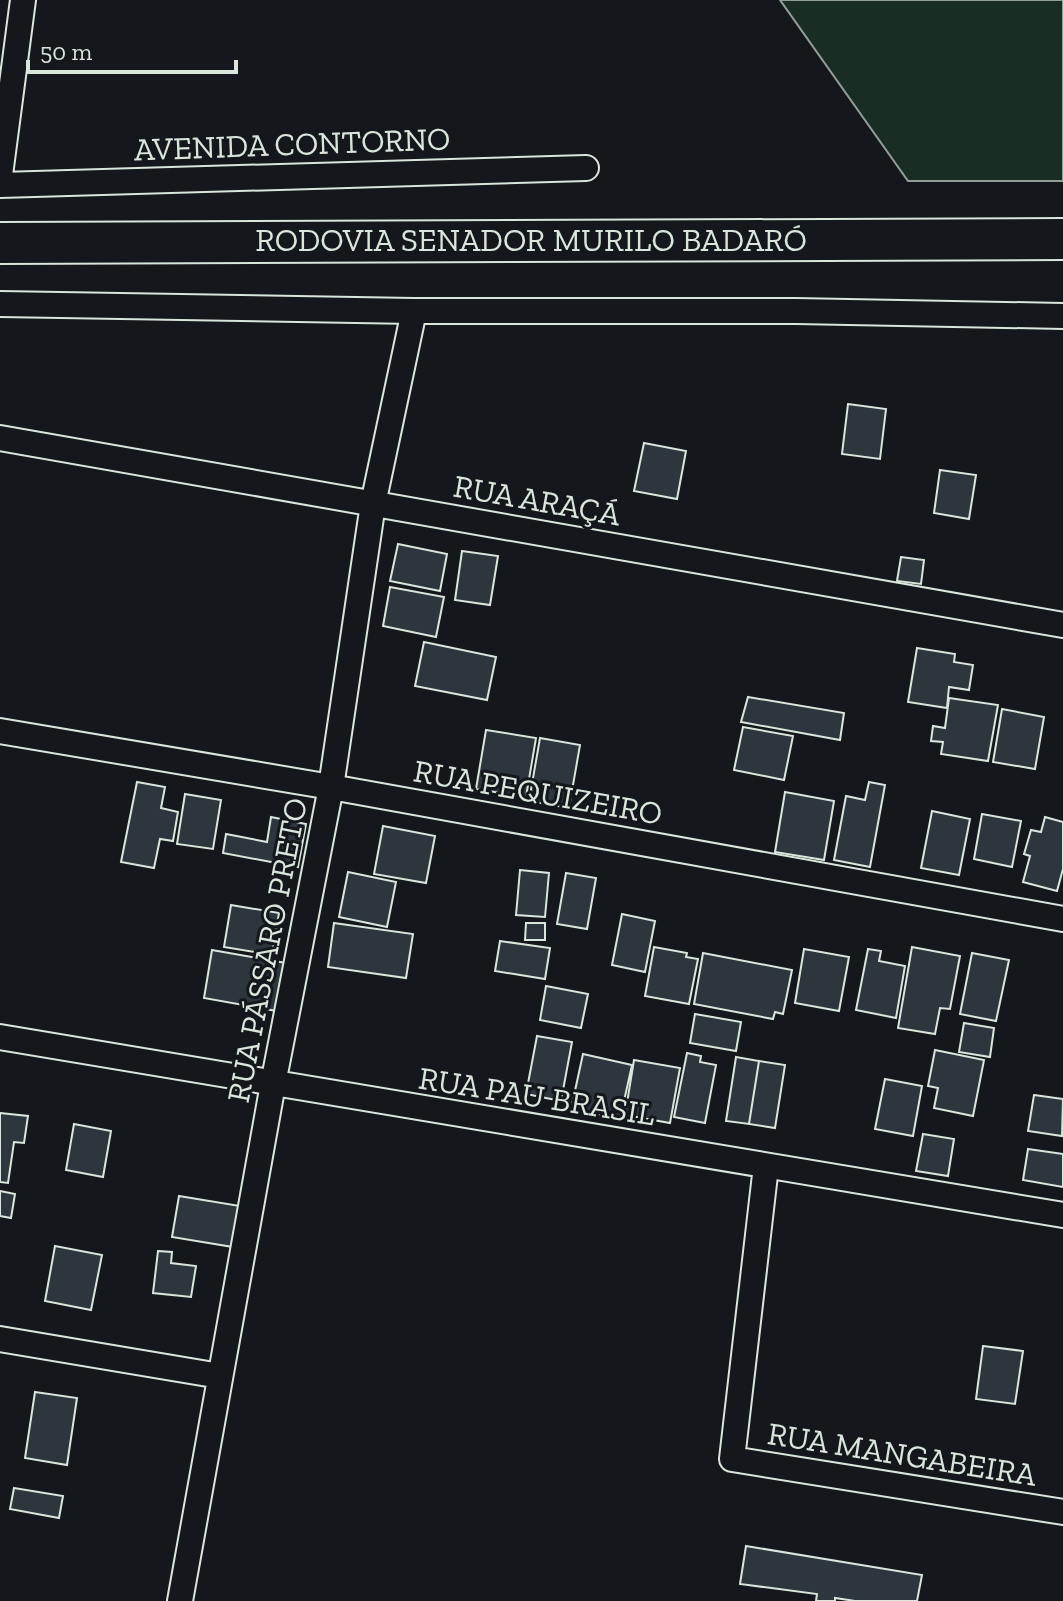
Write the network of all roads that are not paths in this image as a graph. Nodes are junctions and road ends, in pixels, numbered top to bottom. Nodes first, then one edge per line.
1 (23, 0) edge
2 (586, 168) dead end
3 (0, 175) edge
4 (0, 185) edge
5 (1063, 239) edge
6 (0, 243) edge
7 (0, 304) edge
8 (414, 311) junction
9 (1061, 317) edge
10 (0, 438) edge
11 (373, 504) junction
12 (1063, 625) edge
13 (0, 731) edge
14 (331, 787) junction
15 (1063, 919) edge
16 (0, 1037) edge
17 (273, 1084) junction
18 (766, 1166) junction
19 (1063, 1215) edge
20 (0, 1339) edge
21 (220, 1376) junction
22 (1063, 1512) edge
23 (180, 1601) edge

1 - 3 street
2 - 4 street, AVENIDA CONTORNO
5 - 6 main road, RODOVIA SENADOR MURILO BADARÓ
7 - 8 street
8 - 9 street
8 - 11 street, RUA PÁSSARO PRETO
10 - 11 street, RUA ARAÇÁ
11 - 12 street, RUA ARAÇÁ
11 - 14 street, RUA PÁSSARO PRETO
13 - 14 street, RUA PEQUIZEIRO
14 - 15 street, RUA PEQUIZEIRO
14 - 17 street, RUA PÁSSARO PRETO
16 - 17 street, RUA PAU BRASIL
17 - 18 street, RUA PAU BRASIL
17 - 21 street, RUA PÁSSARO PRETO
18 - 19 street, RUA PAU BRASIL
18 - 22 street, RUA MANGABEIRA
20 - 21 street
21 - 23 street, RUA PÁSSARO PRETO

